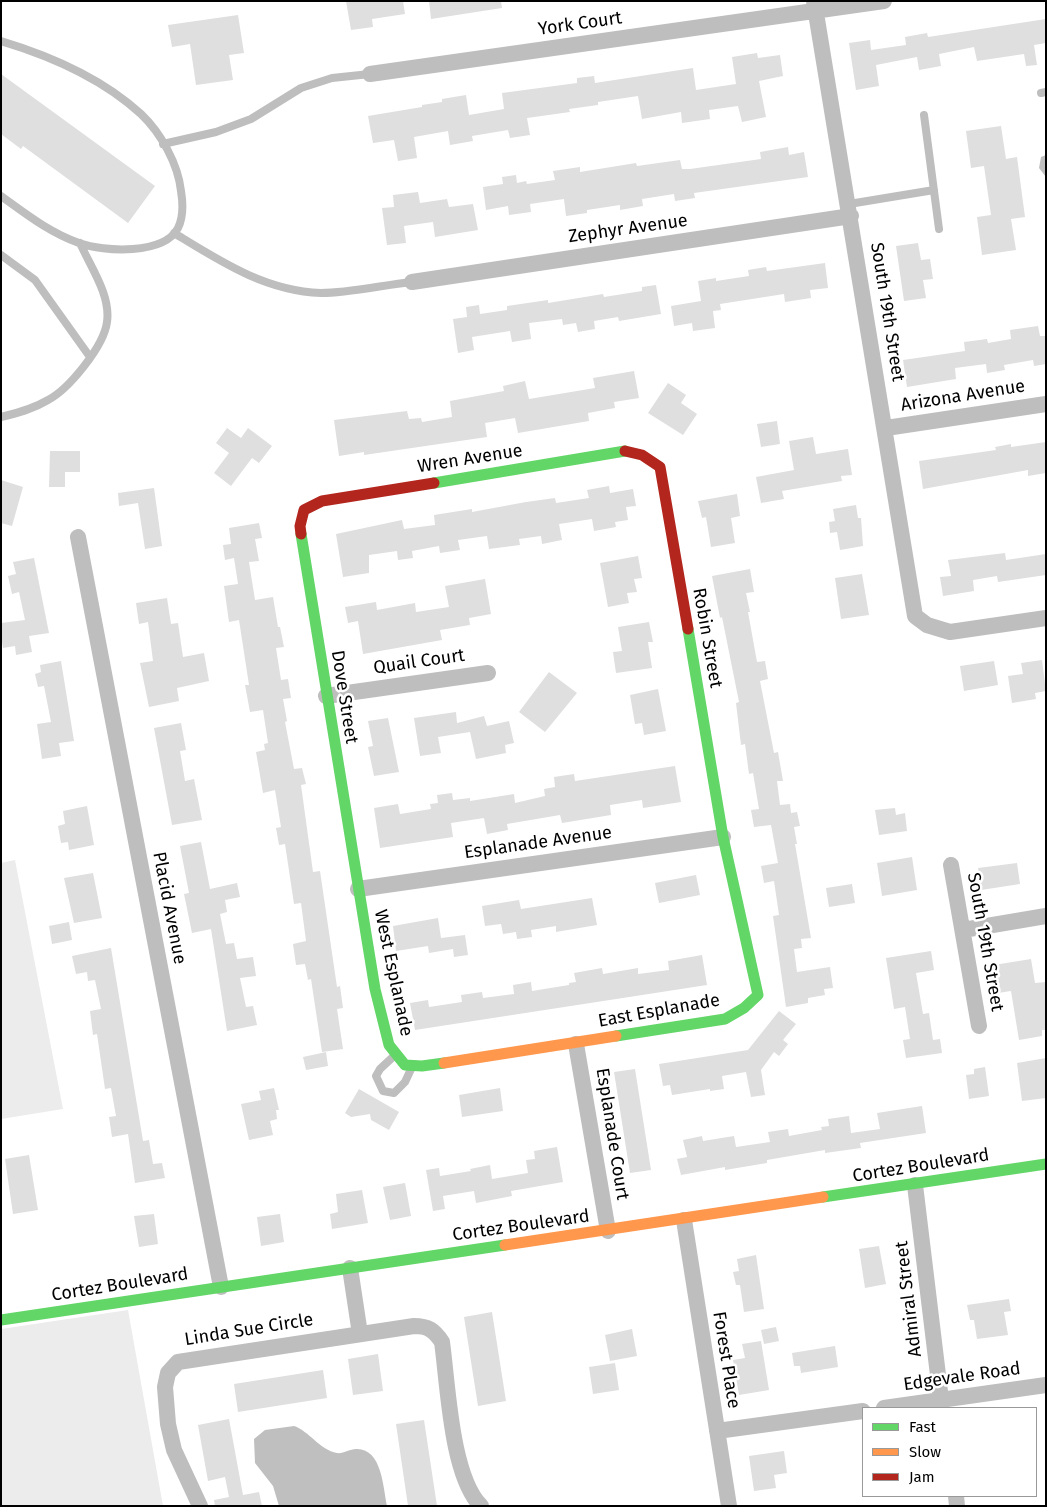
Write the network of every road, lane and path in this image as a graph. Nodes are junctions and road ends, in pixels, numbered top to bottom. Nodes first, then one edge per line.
1 (884, 1) edge
2 (815, 6) edge
3 (1, 41) edge
4 (370, 74) joint
5 (924, 115) dead end
6 (163, 144) junction
7 (934, 190) junction
8 (1, 196) edge
9 (850, 210) junction
10 (939, 229) dead end
11 (174, 233) junction
12 (80, 243) junction
13 (1, 254) edge
14 (412, 282) joint
15 (90, 358) junction
16 (1046, 404) edge
17 (1, 417) edge
18 (886, 428) junction
19 (642, 455) joint
20 (304, 510) joint
21 (78, 537) dead end
22 (1046, 618) edge
23 (488, 673) dead end
24 (326, 696) junction
25 (723, 837) junction
26 (951, 865) dead end
27 (358, 889) junction
28 (1046, 916) edge
29 (963, 930) junction
30 (979, 1026) dead end
31 (576, 1044) junction
32 (396, 1054) junction
33 (412, 1066) junction
34 (1046, 1164) edge
35 (915, 1185) junction
36 (684, 1220) junction
37 (608, 1231) junction
38 (350, 1268) junction
39 (221, 1287) junction
40 (1, 1320) edge
41 (360, 1334) junction
42 (1046, 1385) edge
43 (942, 1404) edge
44 (898, 1407) edge
45 (862, 1411) edge
46 (717, 1431) junction
47 (200, 1506) edge
48 (482, 1506) edge
49 (729, 1506) edge

1 - 2 street, York Court
2 - 4 street, York Court
2 - 9 street, South 19th Street
3 - 6 lane
4 - 6 lane
5 - 7 lane
6 - 11 lane
7 - 9 lane
7 - 10 lane
8 - 12 lane
9 - 14 street, Zephyr Avenue
9 - 18 street, South 19th Street
11 - 12 lane
11 - 14 lane
12 - 15 lane
13 - 15 lane
15 - 17 lane
16 - 18 street, Arizona Avenue
18 - 22 street, South 19th Street
19 - 20 street, Wren Avenue
19 - 25 street, Robin Street
20 - 24 street, Dove Street
21 - 39 street, Placid Avenue
23 - 24 street, Quail Court
24 - 27 street, Dove Street
25 - 27 street, Esplanade Avenue
25 - 31 street, East Esplanade
26 - 29 street, South 19th Street
27 - 32 street, West Esplanade
28 - 29 street
29 - 30 street, South 19th Street
31 - 33 street
31 - 37 street, Esplanade Court
32 - 33 street, West Esplanade
32 - 33 lane
34 - 35 street, Cortez Boulevard
35 - 36 street, Cortez Boulevard
35 - 43 street, Admiral Street
36 - 37 street, Cortez Boulevard
36 - 46 street, Forest Place
37 - 38 street, Cortez Boulevard
38 - 39 street, Cortez Boulevard
38 - 41 street
39 - 40 street, Cortez Boulevard
41 - 47 street, Linda Sue Circle
41 - 48 street, Linda Sue Circle
42 - 43 street, Edgevale Road
43 - 44 street, Edgevale Road
45 - 46 street
46 - 49 street, Forest Place

